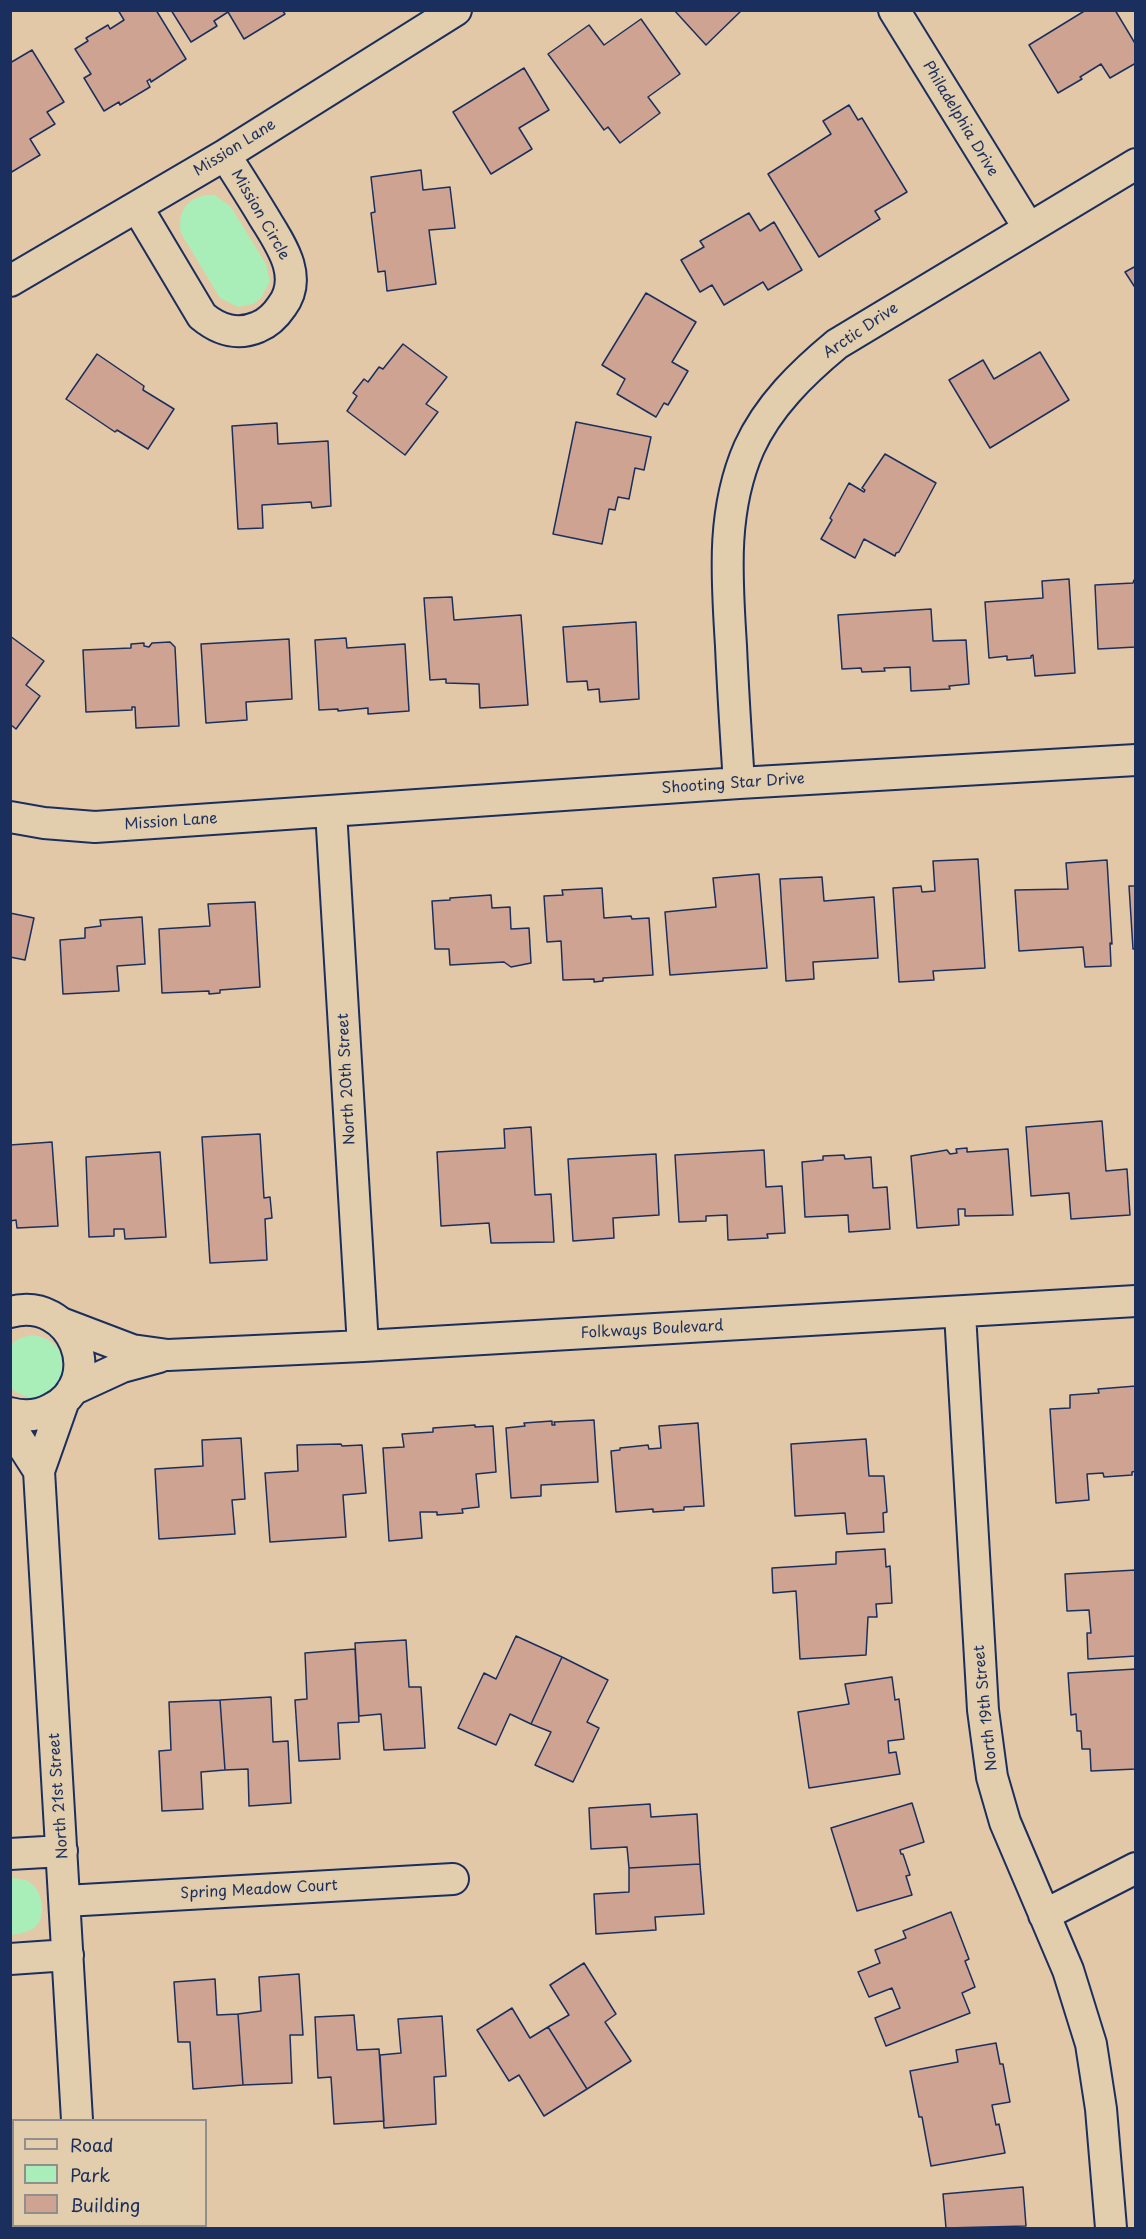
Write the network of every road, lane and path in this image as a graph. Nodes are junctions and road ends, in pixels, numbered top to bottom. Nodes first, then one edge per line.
1 (456, 10) edge
2 (894, 10) edge
3 (225, 154) junction
4 (1136, 164) edge
5 (137, 207) junction
6 (1028, 227) junction
7 (10, 281) edge
8 (1136, 760) edge
9 (739, 783) junction
10 (331, 811) junction
11 (10, 817) edge
12 (1136, 1301) edge
13 (10, 1312) edge
14 (960, 1313) junction
15 (61, 1323) junction
16 (363, 1346) junction
17 (168, 1355) junction
18 (67, 1396) junction
19 (10, 1413) edge
20 (10, 1426) edge
21 (39, 1471) junction
22 (62, 1851) junction
23 (10, 1854) edge
24 (1136, 1868) edge
25 (453, 1879) dead end
26 (65, 1901) junction
27 (1044, 1915) junction
28 (68, 1954) junction
29 (10, 1959) edge
30 (77, 2119) edge
31 (1111, 2229) edge

1 - 3 street, Mission Lane
2 - 6 street, Philadelphia Drive
3 - 5 street, Mission Lane
3 - 5 street, Mission Circle
4 - 6 street, Arctic Drive
5 - 7 street, Mission Lane
6 - 9 street, Arctic Drive
8 - 9 street, Shooting Star Drive
9 - 10 street, Shooting Star Drive
10 - 11 street, Mission Lane
10 - 16 street, North 20th Street
12 - 14 street, Folkways Boulevard
13 - 15 street, Folkways Boulevard
14 - 16 street, Folkways Boulevard
14 - 27 street, North 19th Street
15 - 17 street, Folkways Boulevard
15 - 18 street, North 21st Street
16 - 17 street, Folkways Boulevard
17 - 18 street, Folkways Boulevard
18 - 19 street, Folkways Boulevard
18 - 21 street, North 21st Street
20 - 21 street, North 21st Street
21 - 22 street, North 21st Street
22 - 23 street
22 - 26 street, North 21st Street
24 - 27 street
25 - 26 street, Spring Meadow Court
26 - 28 street, North 21st Street
27 - 31 street, North 19th Street
28 - 29 street
28 - 30 street, North 21st Street

